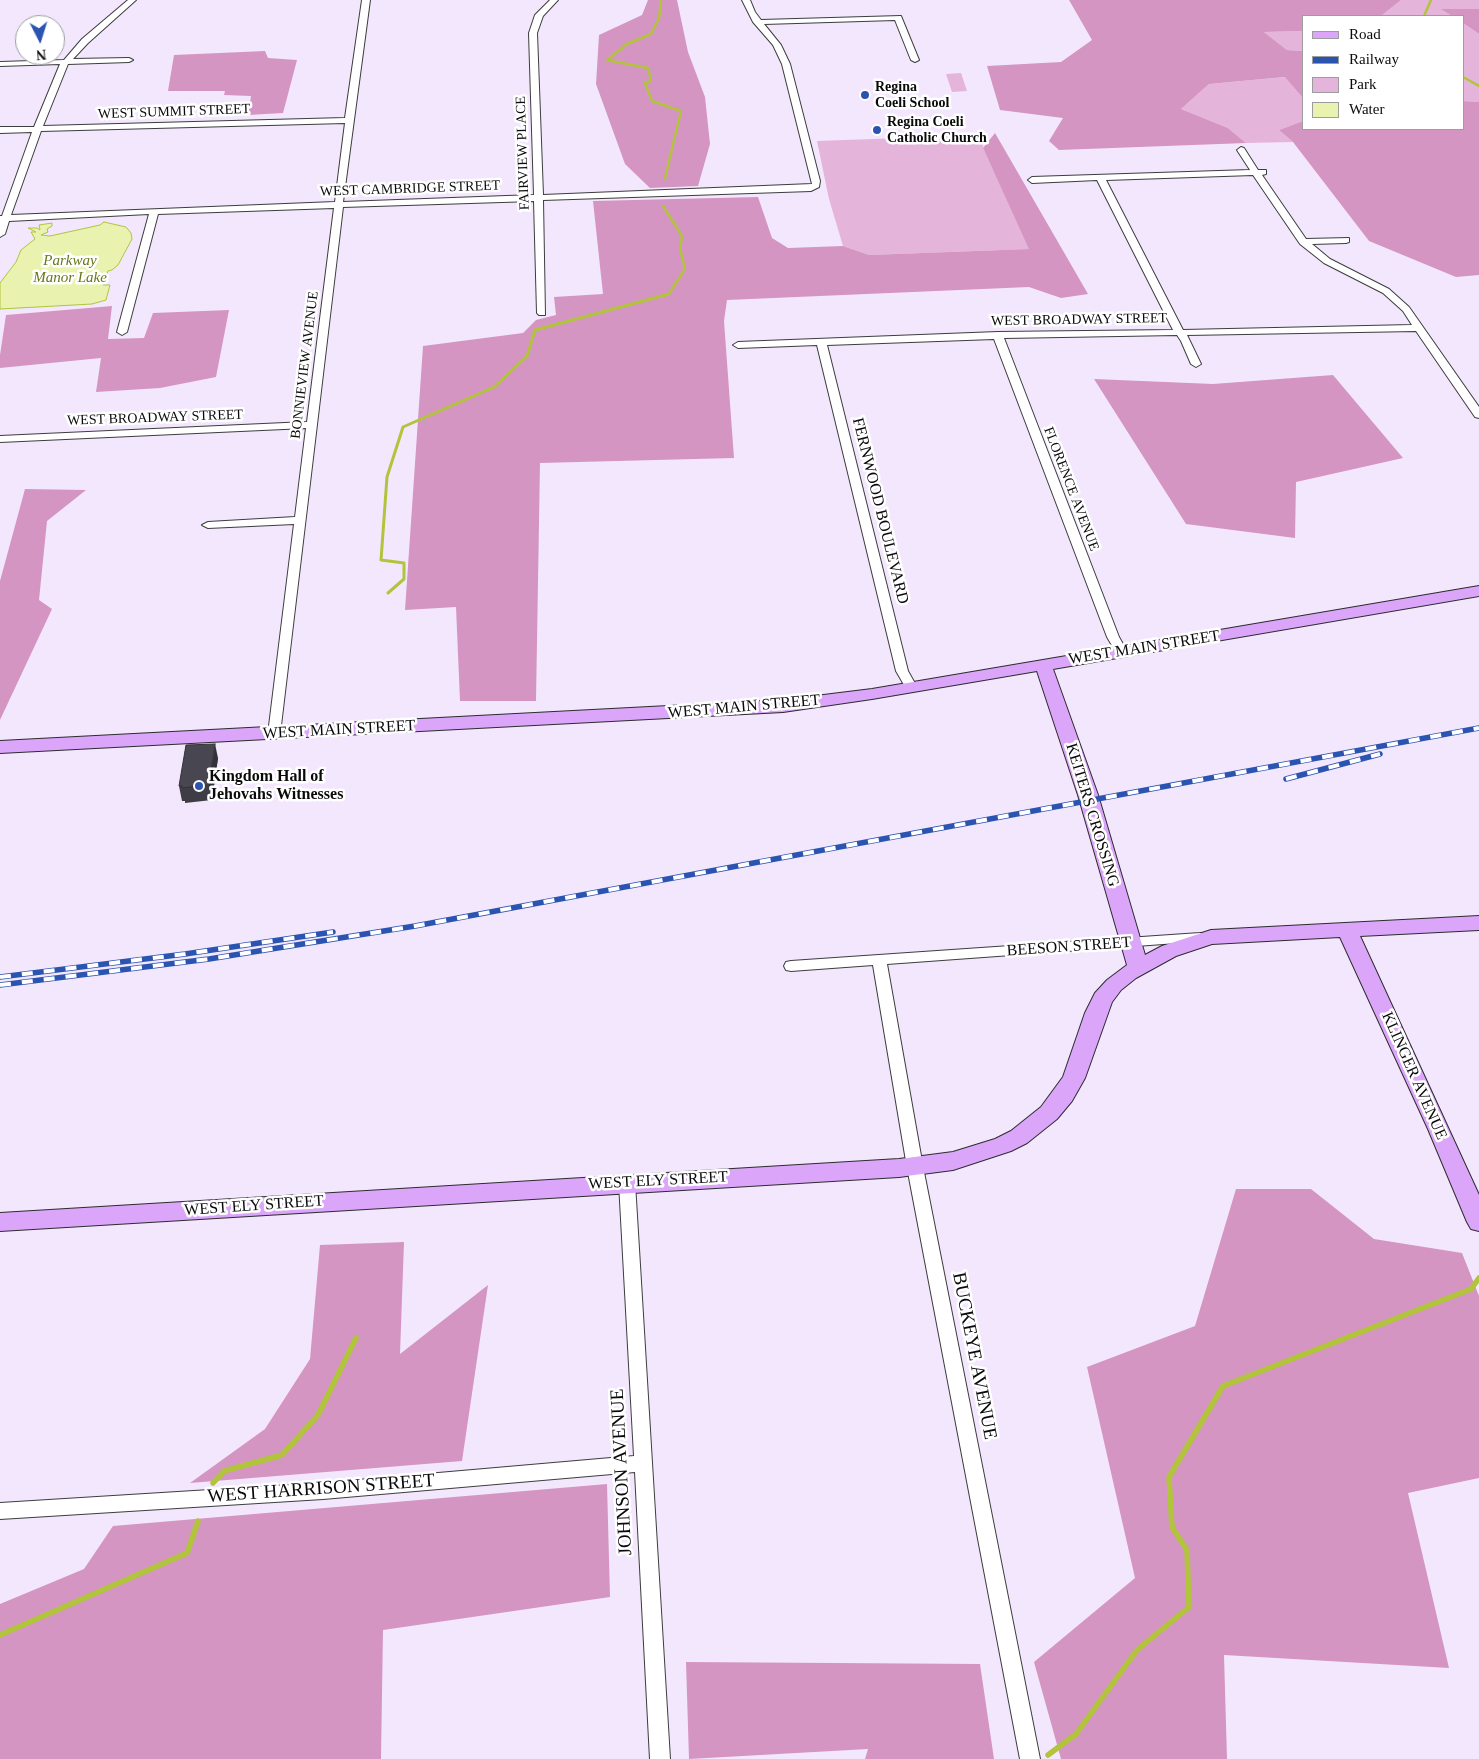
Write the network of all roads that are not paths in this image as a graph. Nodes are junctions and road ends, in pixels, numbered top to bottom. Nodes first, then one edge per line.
1 (132, 0) edge
2 (366, 0) edge
3 (554, 0) edge
4 (746, 0) edge
5 (757, 22) junction
6 (129, 60) dead end
7 (915, 60) dead end
8 (65, 63) joint
9 (0, 64) edge
10 (15, 64) edge
11 (64, 65) edge
12 (349, 120) junction
13 (0, 130) edge
14 (37, 130) junction
15 (1241, 150) dead end
16 (1256, 172) junction
17 (1267, 172) dead end
18 (1100, 177) junction
19 (1032, 180) dead end
20 (538, 198) junction
21 (339, 205) junction
22 (154, 212) junction
23 (2, 217) edge
24 (0, 234) edge
25 (1346, 240) dead end
26 (1303, 242) junction
27 (542, 313) dead end
28 (1420, 328) junction
29 (122, 332) dead end
30 (1180, 332) junction
31 (998, 335) junction
32 (821, 342) junction
33 (738, 345) dead end
34 (1196, 364) dead end
35 (1479, 414) edge
36 (311, 425) junction
37 (0, 439) edge
38 (300, 520) junction
39 (208, 525) dead end
40 (1479, 592) edge
41 (1120, 651) junction
42 (1043, 664) junction
43 (911, 687) junction
44 (274, 734) junction
45 (0, 747) edge
46 (1479, 923) edge
47 (1347, 930) junction
48 (1211, 937) junction
49 (1130, 943) junction
50 (878, 961) junction
51 (791, 966) dead end
52 (1138, 967) junction
53 (915, 1167) junction
54 (627, 1183) junction
55 (0, 1222) edge
56 (1479, 1222) edge
57 (643, 1463) junction
58 (0, 1511) edge
59 (660, 1759) edge
60 (1030, 1759) edge

1 - 8 street
2 - 12 street, BONNIEVIEW AVENUE
3 - 20 street, FAIRVIEW PLACE
4 - 5 street
5 - 7 street
5 - 20 street, WEST CAMBRIDGE STREET
6 - 8 street
9 - 10 street
11 - 14 street
12 - 14 street, WEST SUMMIT STREET
12 - 21 street, BONNIEVIEW AVENUE
13 - 14 street, WEST SUMMIT STREET
14 - 23 street
15 - 16 street
16 - 17 street
16 - 18 street
16 - 26 street
18 - 19 street
18 - 30 street
20 - 21 street, WEST CAMBRIDGE STREET
20 - 27 street, FAIRVIEW PLACE
21 - 22 street, WEST CAMBRIDGE STREET
21 - 36 street, BONNIEVIEW AVENUE
22 - 23 street, WEST CAMBRIDGE STREET
22 - 29 street
23 - 24 street
25 - 26 street
26 - 28 street
28 - 30 street, WEST BROADWAY STREET
28 - 35 street
30 - 31 street, WEST BROADWAY STREET
30 - 34 street
31 - 32 street, WEST BROADWAY STREET
31 - 41 street, FLORENCE AVENUE
32 - 33 street, WEST BROADWAY STREET
32 - 43 street, FERNWOOD BOULEVARD
36 - 37 street, WEST BROADWAY STREET
36 - 38 street, BONNIEVIEW AVENUE
38 - 39 street
38 - 44 street, BONNIEVIEW AVENUE
40 - 41 street, WEST MAIN STREET
41 - 42 street, WEST MAIN STREET
42 - 43 street, WEST MAIN STREET
42 - 49 street, KEITERS CROSSING
43 - 44 street, WEST MAIN STREET
44 - 45 street, WEST MAIN STREET
46 - 47 street, BEESON STREET
47 - 48 street, BEESON STREET
47 - 56 street, KLINGER AVENUE
48 - 49 street, BEESON STREET
48 - 52 street, WEST ELY STREET
49 - 50 street, BEESON STREET
49 - 52 street, KEITERS CROSSING
50 - 51 street, BEESON STREET
50 - 53 street, BUCKEYE AVENUE
52 - 53 street, WEST ELY STREET
53 - 54 street, WEST ELY STREET
53 - 60 street, BUCKEYE AVENUE
54 - 55 street, WEST ELY STREET
54 - 57 street, JOHNSON AVENUE
57 - 58 street, WEST HARRISON STREET
57 - 59 street, JOHNSON AVENUE

